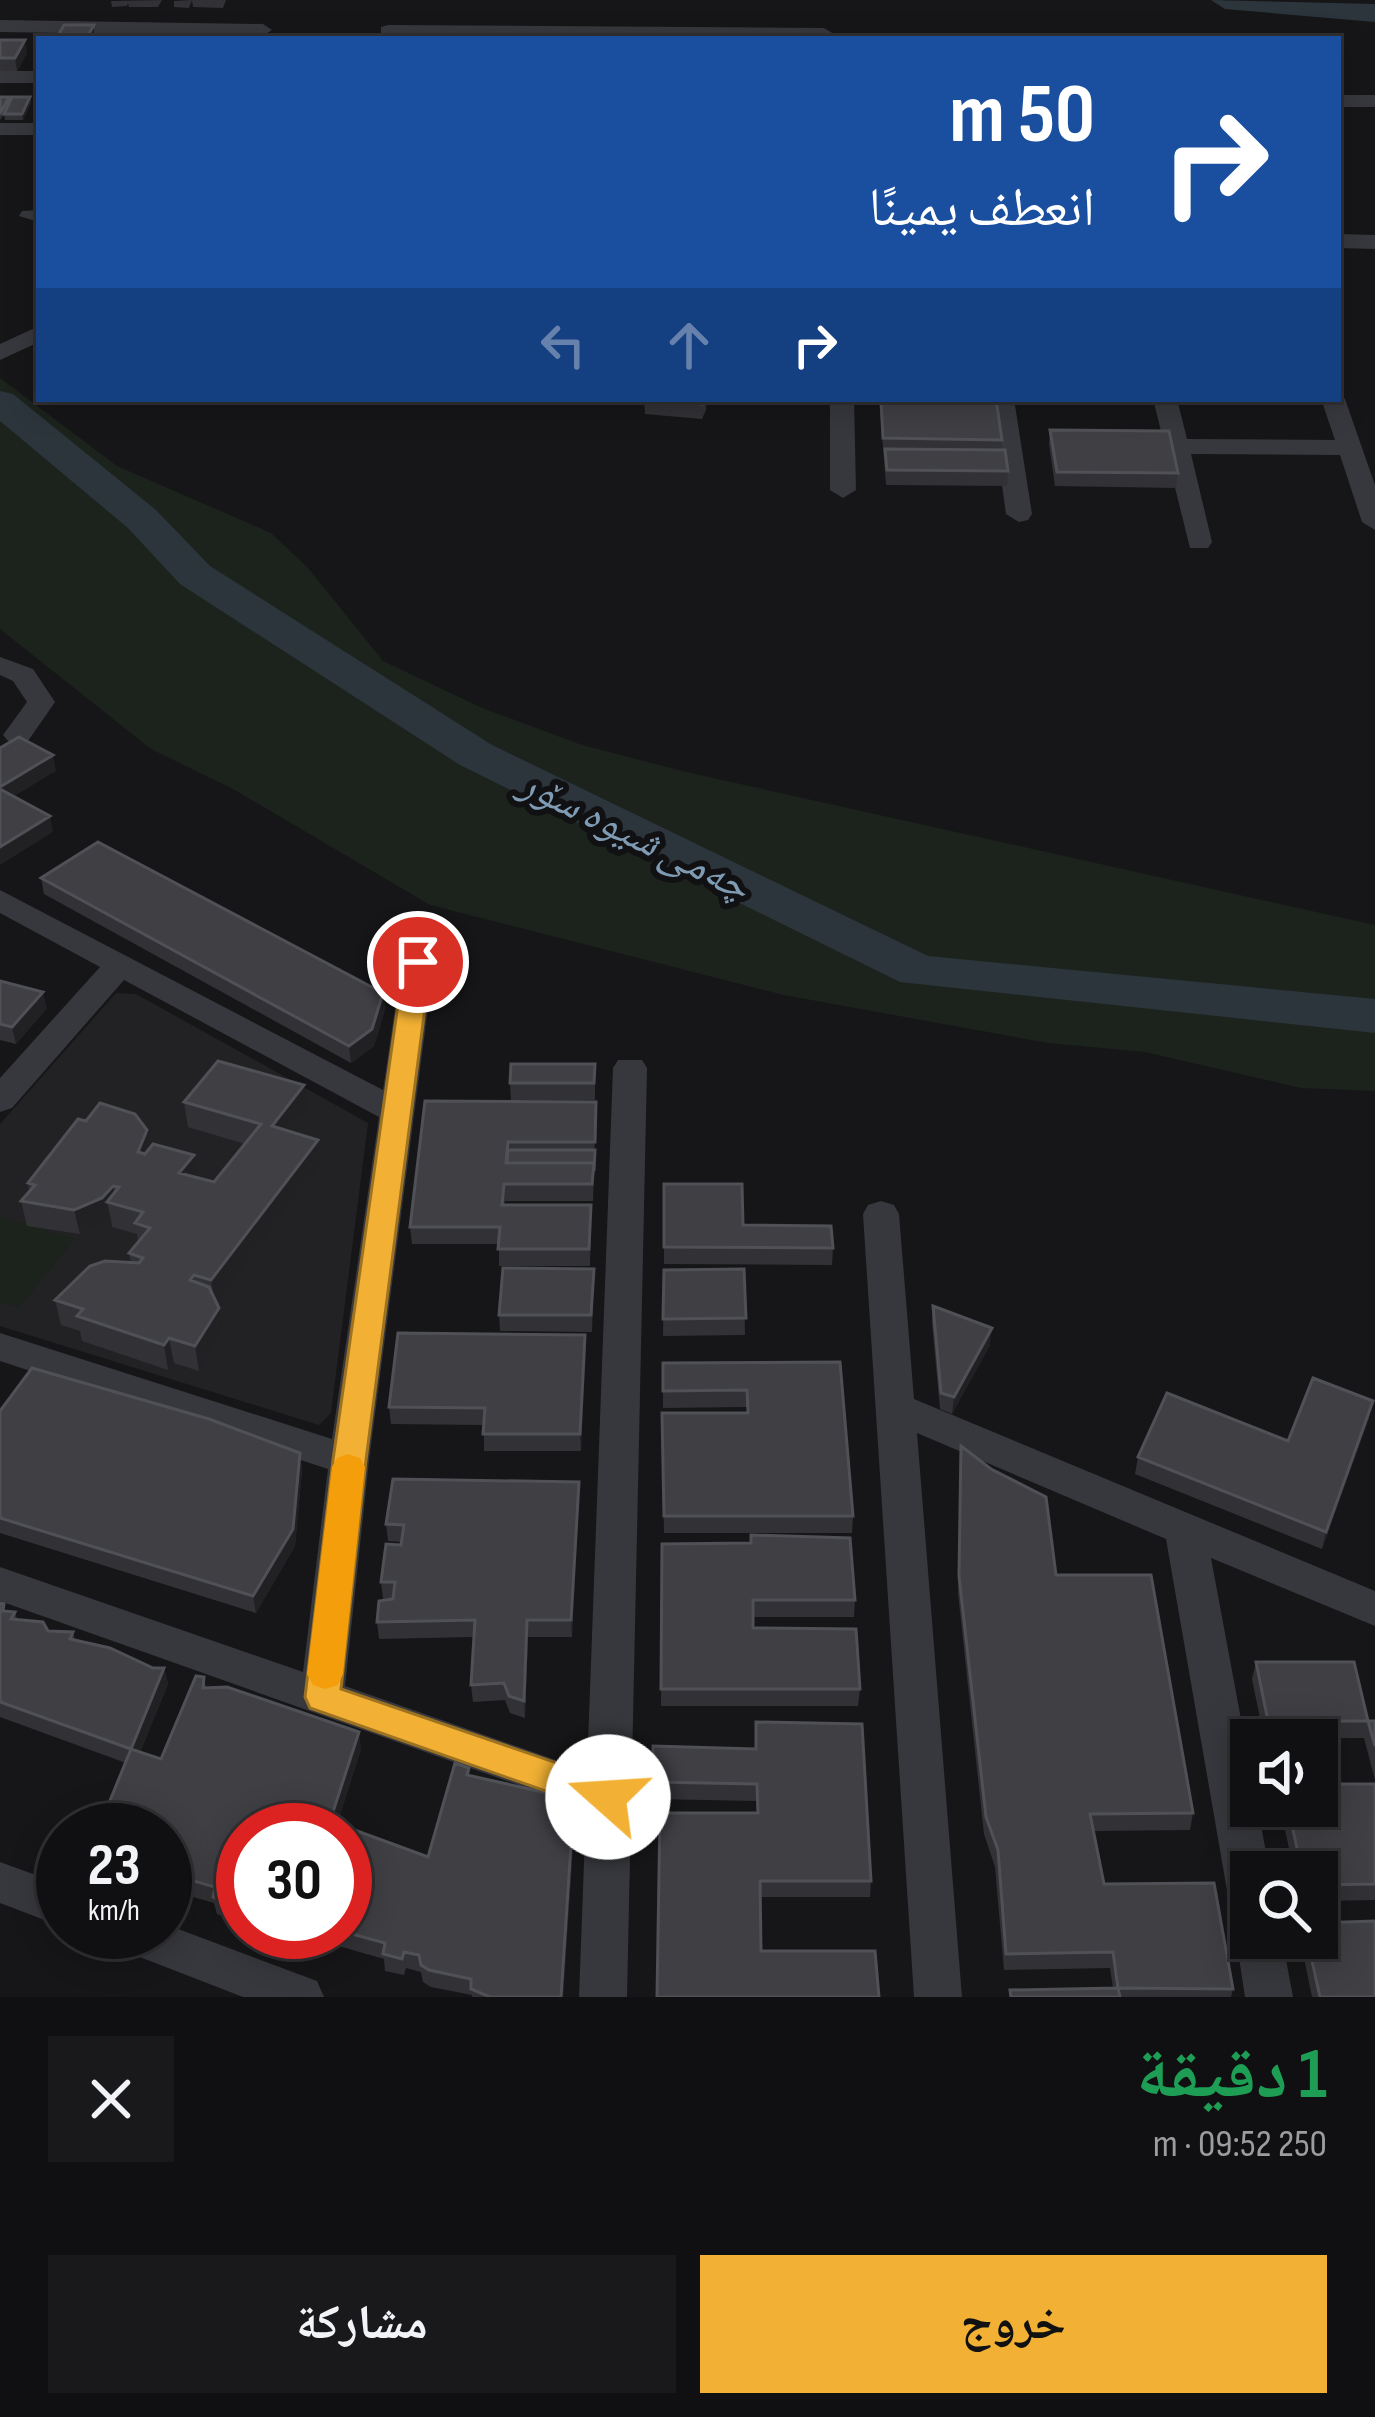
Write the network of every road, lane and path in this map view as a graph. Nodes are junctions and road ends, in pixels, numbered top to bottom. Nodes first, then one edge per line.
1 (0, 26) edge
2 (264, 28) edge
3 (389, 28) edge
4 (824, 30) edge
5 (513, 35) edge
6 (0, 77) edge
7 (36, 77) edge
8 (1341, 101) edge
9 (1373, 106) edge
10 (0, 129) edge
11 (36, 129) edge
12 (1341, 242) edge
13 (1375, 242) edge
14 (842, 402) edge
15 (1002, 402) edge
16 (1167, 402) edge
17 (1334, 402) edge
18 (1177, 446) junction
19 (1350, 448) junction
20 (843, 490) dead end
21 (1373, 510) edge
22 (1019, 514) dead end
23 (1199, 542) dead end
24 (0, 665) edge
25 (18, 735) edge
26 (0, 900) edge
27 (418, 962) dead end
28 (120, 964) junction
29 (630, 1068) dead end
30 (0, 1100) edge
31 (395, 1111) junction
32 (881, 1214) dead end
33 (0, 1347) edge
34 (896, 1408) junction
35 (349, 1460) junction
36 (1185, 1529) junction
37 (0, 1585) edge
38 (1375, 1609) edge
39 (322, 1697) junction
40 (608, 1797) junction
41 (1243, 1851) edge
42 (0, 1882) edge
43 (36, 1896) edge
44 (192, 1956) edge
45 (1263, 1959) edge
46 (300, 1997) edge
47 (603, 1997) edge
48 (938, 1997) edge
49 (1269, 1997) edge

1 - 2 street
3 - 5 street
4 - 5 street
6 - 7 street
8 - 9 street
10 - 11 street
12 - 13 street
14 - 20 street
15 - 22 street
16 - 18 street
17 - 19 street
18 - 19 street
18 - 23 street
19 - 21 street
24 - 25 street
26 - 28 street
27 - 31 street
28 - 30 street
28 - 31 street
29 - 40 street
31 - 35 street
32 - 34 street
33 - 35 street
34 - 36 street
34 - 48 street
35 - 39 street
36 - 38 street
36 - 41 street
37 - 39 street
39 - 40 street
40 - 47 street
42 - 43 street
44 - 46 street
45 - 49 street

